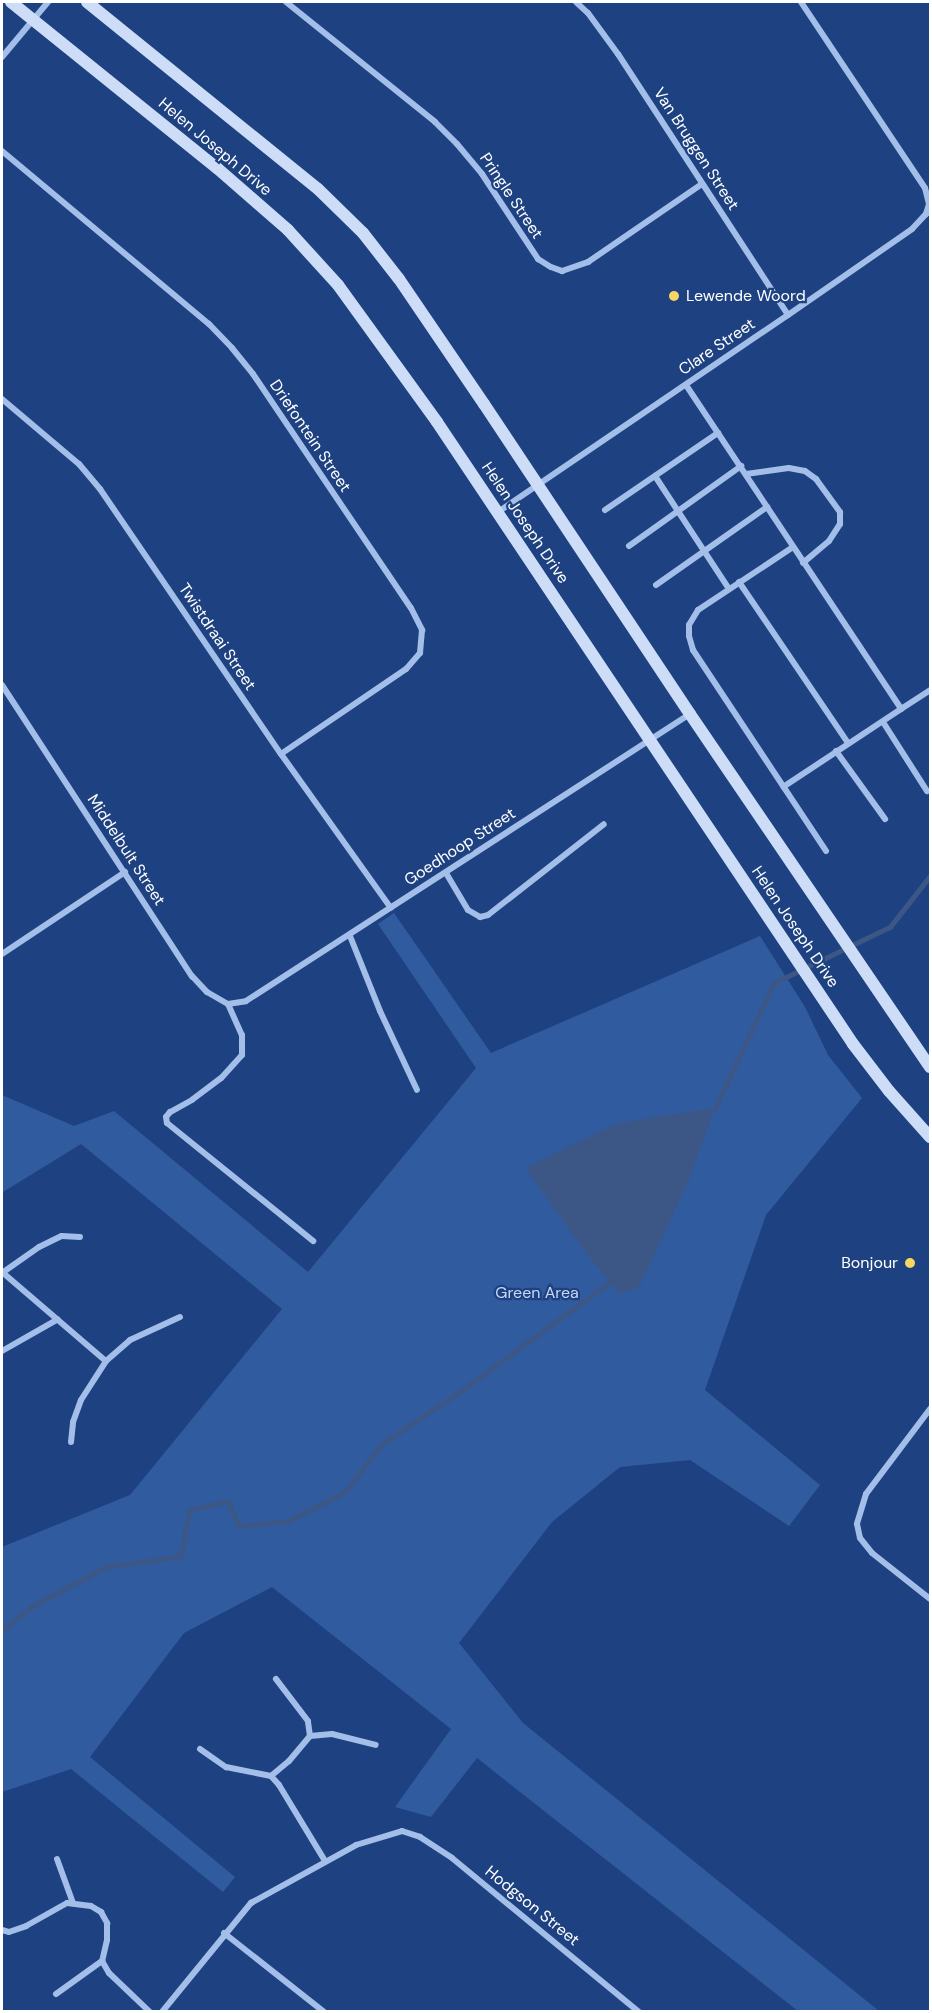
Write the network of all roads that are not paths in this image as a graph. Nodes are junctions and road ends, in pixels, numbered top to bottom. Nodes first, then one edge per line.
1 (11, 2) edge
2 (48, 2) edge
3 (87, 2) edge
4 (286, 2) edge
5 (576, 2) edge
6 (801, 2) edge
7 (33, 21) junction
8 (2, 57) edge
9 (2, 151) edge
10 (702, 184) junction
11 (788, 315) junction
12 (686, 385) junction
13 (2, 399) edge
14 (718, 433) junction
15 (741, 466) junction
16 (746, 474) junction
17 (655, 476) junction
18 (539, 486) junction
19 (767, 507) junction
20 (605, 510) dead end
21 (677, 510) junction
22 (497, 512) junction
23 (629, 546) dead end
24 (793, 547) junction
25 (703, 550) junction
26 (803, 563) junction
27 (739, 582) junction
28 (656, 585) dead end
29 (729, 589) junction
30 (2, 685) edge
31 (930, 690) edge
32 (901, 709) junction
33 (690, 714) junction
34 (883, 722) junction
35 (650, 739) junction
36 (848, 743) junction
37 (836, 751) junction
38 (280, 754) junction
39 (783, 787) junction
40 (927, 791) dead end
41 (885, 819) dead end
42 (604, 824) dead end
43 (826, 851) dead end
44 (124, 872) junction
45 (446, 873) junction
46 (391, 908) junction
47 (350, 936) junction
48 (2, 954) edge
49 (228, 1004) junction
50 (930, 1066) edge
51 (417, 1090) dead end
52 (930, 1137) edge
53 (80, 1237) dead end
54 (313, 1241) dead end
55 (2, 1273) edge
56 (180, 1317) dead end
57 (58, 1319) junction
58 (2, 1351) edge
59 (106, 1361) junction
60 (930, 1409) edge
61 (71, 1442) dead end
62 (930, 1599) edge
63 (276, 1679) dead end
64 (310, 1736) junction
65 (376, 1745) dead end
66 (200, 1749) dead end
67 (271, 1776) junction
68 (57, 1859) dead end
69 (325, 1861) junction
70 (74, 1903) junction
71 (2, 1930) edge
72 (224, 1933) junction
73 (102, 1961) junction
74 (56, 1994) dead end
75 (150, 2012) edge
76 (162, 2012) edge
77 (324, 2012) edge
78 (639, 2012) edge

1 - 7 street, Helen Joseph Drive
2 - 7 street
3 - 18 street, Helen Joseph Drive
4 - 10 street, Pringle Street
5 - 10 street, Van Bruggen Street
6 - 11 street, Clare Street
7 - 8 street
7 - 22 street, Helen Joseph Drive
9 - 38 street, Driefontein Street
10 - 11 street, Van Bruggen Street
11 - 12 street, Clare Street
12 - 14 street
12 - 18 street, Clare Street
13 - 38 street, Twistdraai Street
14 - 15 street
14 - 17 street
15 - 16 street
15 - 21 street
16 - 19 street
16 - 26 street
17 - 20 street
17 - 21 street
18 - 22 street, Clare Street
18 - 33 street, Helen Joseph Drive
19 - 24 street
19 - 25 street
21 - 23 street
21 - 25 street
22 - 35 street, Helen Joseph Drive
24 - 26 street
24 - 27 street
25 - 28 street
25 - 29 street
26 - 32 street
27 - 29 street
27 - 36 street
29 - 39 street
30 - 44 street, Middelbult Street
31 - 32 street
32 - 34 street
33 - 35 street, Goedhoop Street
33 - 50 street, Helen Joseph Drive
34 - 36 street
34 - 40 street
35 - 45 street, Goedhoop Street
35 - 52 street, Helen Joseph Drive
36 - 37 street
37 - 39 street
37 - 41 street
38 - 46 street, Twistdraai Street
39 - 43 street
42 - 45 street
44 - 48 street
44 - 49 street, Middelbult Street
45 - 46 street, Goedhoop Street
46 - 47 street, Goedhoop Street
47 - 49 street, Goedhoop Street
47 - 51 street
49 - 54 street
53 - 55 street
55 - 57 street
56 - 59 street
57 - 58 street
57 - 59 street
59 - 61 street
60 - 62 street
63 - 64 street
64 - 65 street
64 - 67 street
66 - 67 street
67 - 69 street
68 - 70 street
69 - 72 street
69 - 78 street, Hodgson Street
70 - 71 street
70 - 73 street
72 - 76 street
72 - 77 street
73 - 74 street
73 - 75 street

